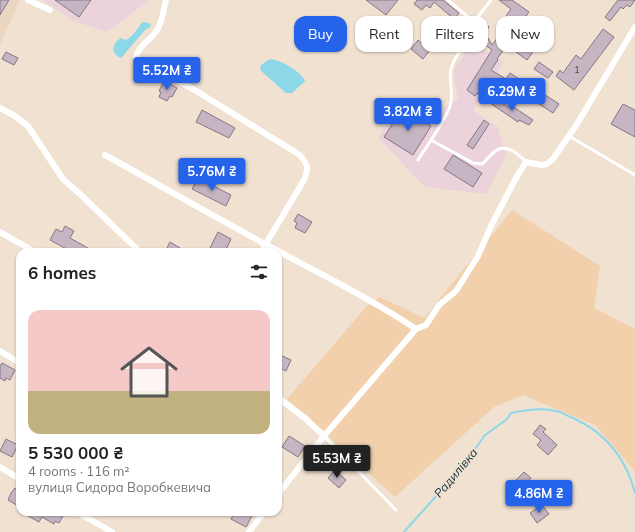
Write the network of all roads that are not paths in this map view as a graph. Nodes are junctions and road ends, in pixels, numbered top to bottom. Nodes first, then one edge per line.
1 (28, 0) edge
2 (166, 0) edge
3 (448, 0) edge
4 (491, 0) edge
5 (50, 10) dead end
6 (467, 16) edge
7 (479, 16) edge
8 (635, 27) edge
9 (460, 52) edge
10 (0, 108) edge
11 (569, 136) junction
12 (431, 140) junction
13 (105, 155) dead end
14 (418, 160) dead end
15 (526, 162) junction
16 (635, 175) edge
17 (0, 232) edge
18 (266, 244) junction
19 (28, 248) edge
20 (136, 248) edge
21 (264, 248) edge
22 (273, 248) edge
23 (282, 253) edge
24 (416, 328) junction
25 (0, 351) edge
26 (16, 361) edge
27 (282, 401) edge
28 (324, 436) junction
29 (0, 467) edge
30 (16, 476) edge
31 (282, 489) edge
32 (396, 510) dead end
33 (84, 516) edge
34 (261, 516) edge
35 (112, 532) edge
36 (249, 532) edge

1 - 5 street
2 - 18 street
3 - 6 lane
4 - 7 lane
8 - 11 street
9 - 12 lane
10 - 20 street
11 - 15 street
11 - 16 lane
12 - 14 lane
12 - 15 lane
13 - 18 street
15 - 24 street
17 - 19 street
18 - 21 street
18 - 22 street
23 - 24 street
24 - 28 street
25 - 26 street
27 - 28 street
28 - 31 street
28 - 32 lane
29 - 30 street
33 - 35 street
34 - 36 street

